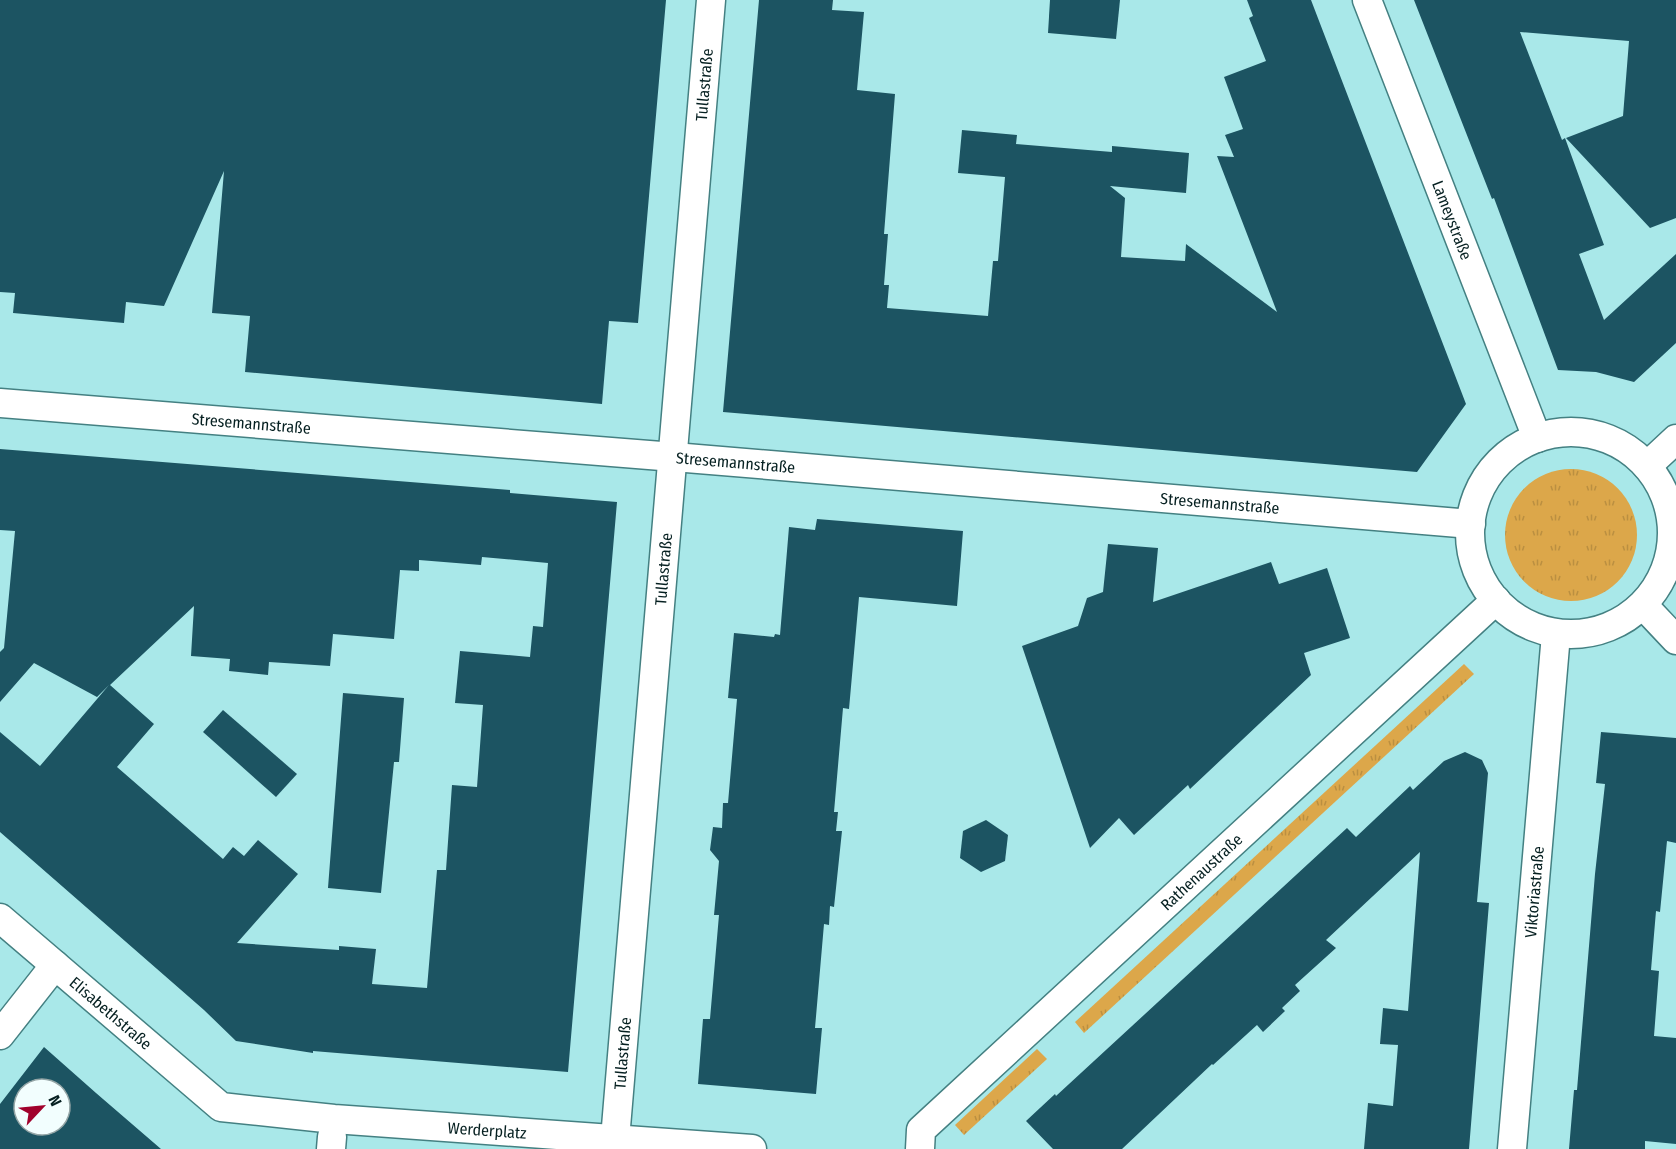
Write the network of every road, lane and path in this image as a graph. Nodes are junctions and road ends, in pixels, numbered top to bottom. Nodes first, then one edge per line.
1 (711, 0) edge
2 (1367, 0) edge
3 (0, 403) edge
4 (1537, 438) junction
5 (1676, 439) edge
6 (674, 457) junction
7 (1647, 466) junction
8 (1471, 524) junction
9 (1496, 600) junction
10 (1643, 605) junction
11 (1556, 634) junction
12 (1676, 640) edge
13 (0, 918) edge
14 (55, 965) junction
15 (0, 1035) edge
16 (221, 1107) joint
17 (615, 1138) junction
18 (753, 1149) edge
19 (920, 1149) edge
20 (1512, 1149) edge

1 - 6 street, Tullastraße
2 - 4 street, Lameystraße
3 - 6 street, Stresemannstraße
4 - 7 street
4 - 8 street
5 - 7 street
6 - 8 street, Stresemannstraße
6 - 17 street, Tullastraße
7 - 10 street
8 - 9 street
9 - 11 street
9 - 19 street, Rathenaustraße
10 - 11 street
10 - 12 street
11 - 20 street, Viktoriastraße
13 - 14 street, Elisabethstraße
14 - 15 street
14 - 16 street, Elisabethstraße
16 - 17 street, Werderplatz
17 - 18 street, Werderplatz

